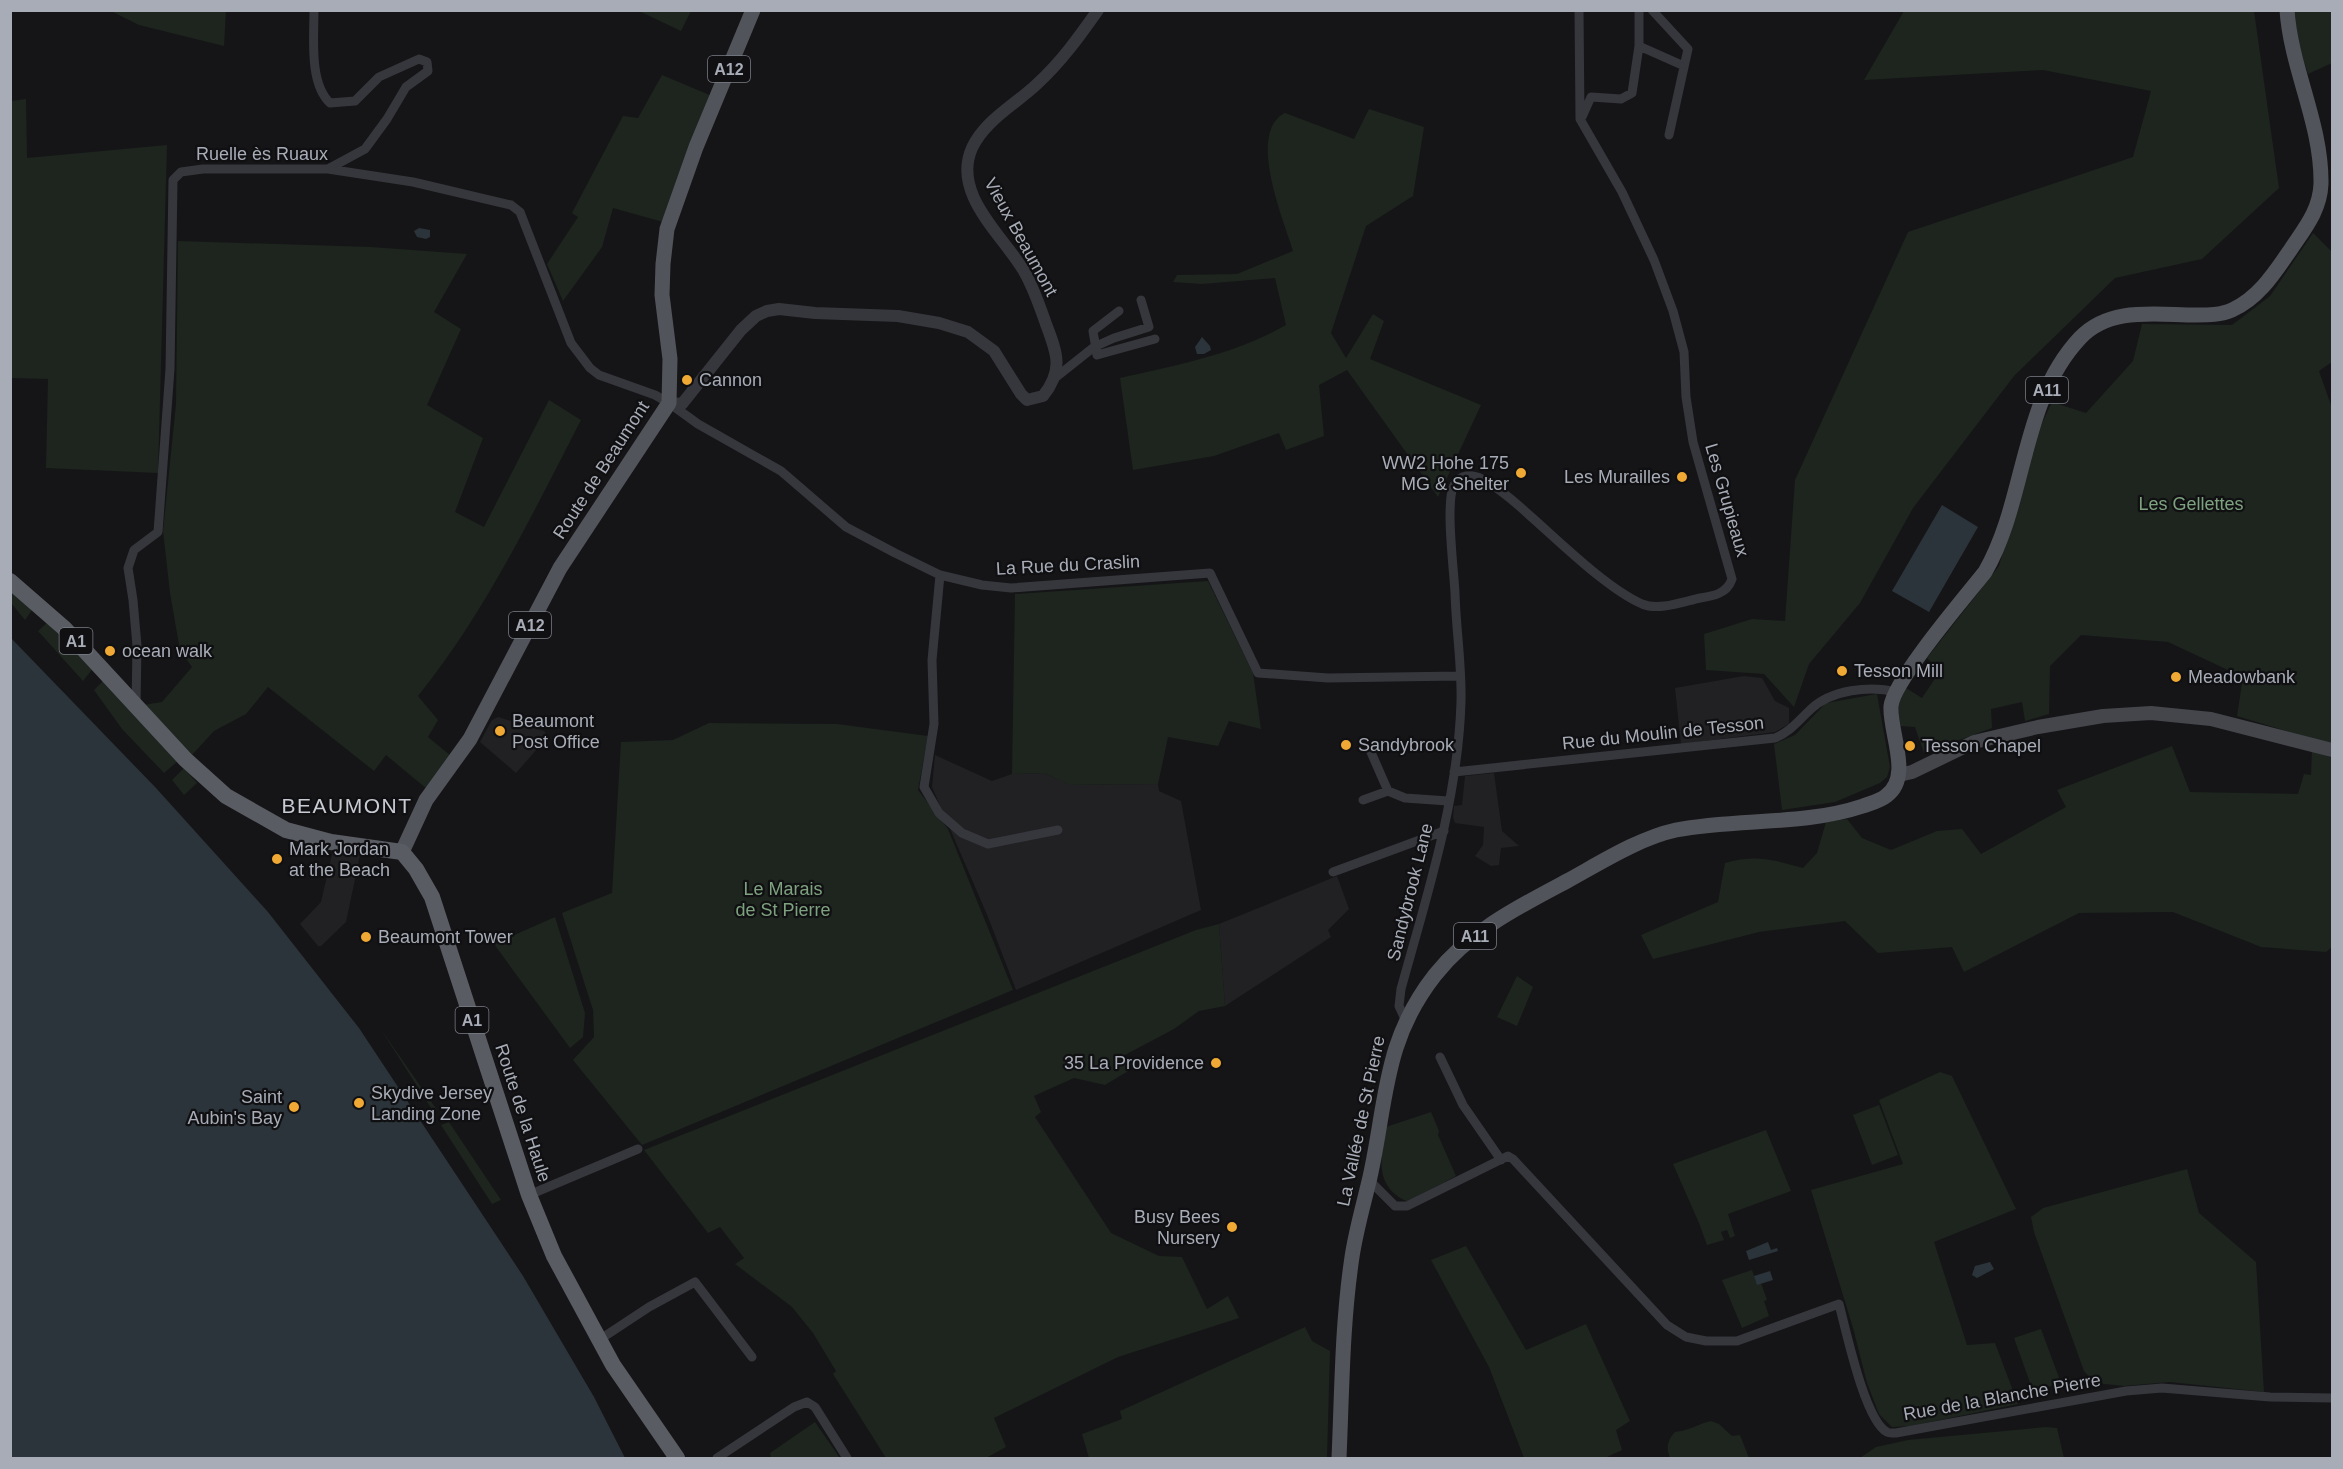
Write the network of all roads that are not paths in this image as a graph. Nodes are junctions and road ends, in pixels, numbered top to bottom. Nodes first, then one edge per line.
1 (314, 10) edge
2 (753, 10) edge
3 (1098, 10) edge
4 (1579, 10) edge
5 (1640, 10) edge
6 (1652, 10) edge
7 (2287, 10) edge
8 (1640, 46) junction
9 (1684, 66) junction
10 (1581, 119) junction
11 (1670, 135) dead end
12 (328, 169) junction
13 (1141, 300) dead end
14 (1119, 311) dead end
15 (1155, 339) dead end
16 (1094, 347) junction
17 (1055, 378) junction
18 (669, 402) junction
19 (940, 575) junction
20 (10, 581) edge
21 (1459, 676) junction
22 (1896, 692) junction
23 (135, 705) junction
24 (1370, 750) dead end
25 (2332, 750) edge
26 (1454, 772) junction
27 (1899, 775) junction
28 (1388, 791) junction
29 (1363, 800) dead end
30 (1448, 801) junction
31 (1058, 830) dead end
32 (1444, 831) junction
33 (402, 852) junction
34 (1333, 872) dead end
35 (1405, 1019) junction
36 (1440, 1058) dead end
37 (638, 1149) dead end
38 (1501, 1160) junction
39 (1369, 1180) junction
40 (529, 1195) junction
41 (600, 1340) junction
42 (752, 1357) dead end
43 (2332, 1398) edge
44 (677, 1458) edge
45 (717, 1458) edge
46 (847, 1458) edge
47 (1339, 1458) edge

1 - 12 street
2 - 18 main road, Route de Beaumont / A12
3 - 17 street, Vieux Beaumont
4 - 10 street, Les Grupieaux
5 - 8 street
6 - 9 street
7 - 22 main road, A11
8 - 9 street
8 - 10 street
9 - 11 street
10 - 21 street, Les Grupieaux
12 - 18 street, Ruelle ès Ruaux
12 - 23 street, Ruelle ès Ruaux
13 - 16 street
14 - 16 street
15 - 16 street
16 - 17 street
17 - 18 street
18 - 19 street, La Rue du Craslin
18 - 33 main road, Route de Beaumont / A12
19 - 21 street, La Rue du Craslin
19 - 31 street
20 - 23 highway, A1
21 - 26 street, Les Grupieaux
22 - 26 street, Rue du Moulin de Tesson
22 - 27 main road, A11
23 - 33 highway, A1
24 - 28 street
25 - 27 main road
26 - 30 street, Sandybrook Lane
27 - 35 main road, La Vallée de St Pierre / A11
28 - 29 street
28 - 30 street
30 - 32 street, Sandybrook Lane
32 - 34 street
32 - 35 street, Sandybrook Lane
33 - 40 highway, Route de la Haule / A1
35 - 39 main road, La Vallée de St Pierre / A11
36 - 38 street
37 - 40 street
38 - 39 street
38 - 43 street, Rue de la Blanche Pierre
39 - 47 main road, La Vallée de St Pierre / A11
40 - 41 highway, Route de la Haule / A1
41 - 42 street
41 - 44 highway, Route de la Haule / A1
45 - 46 street

